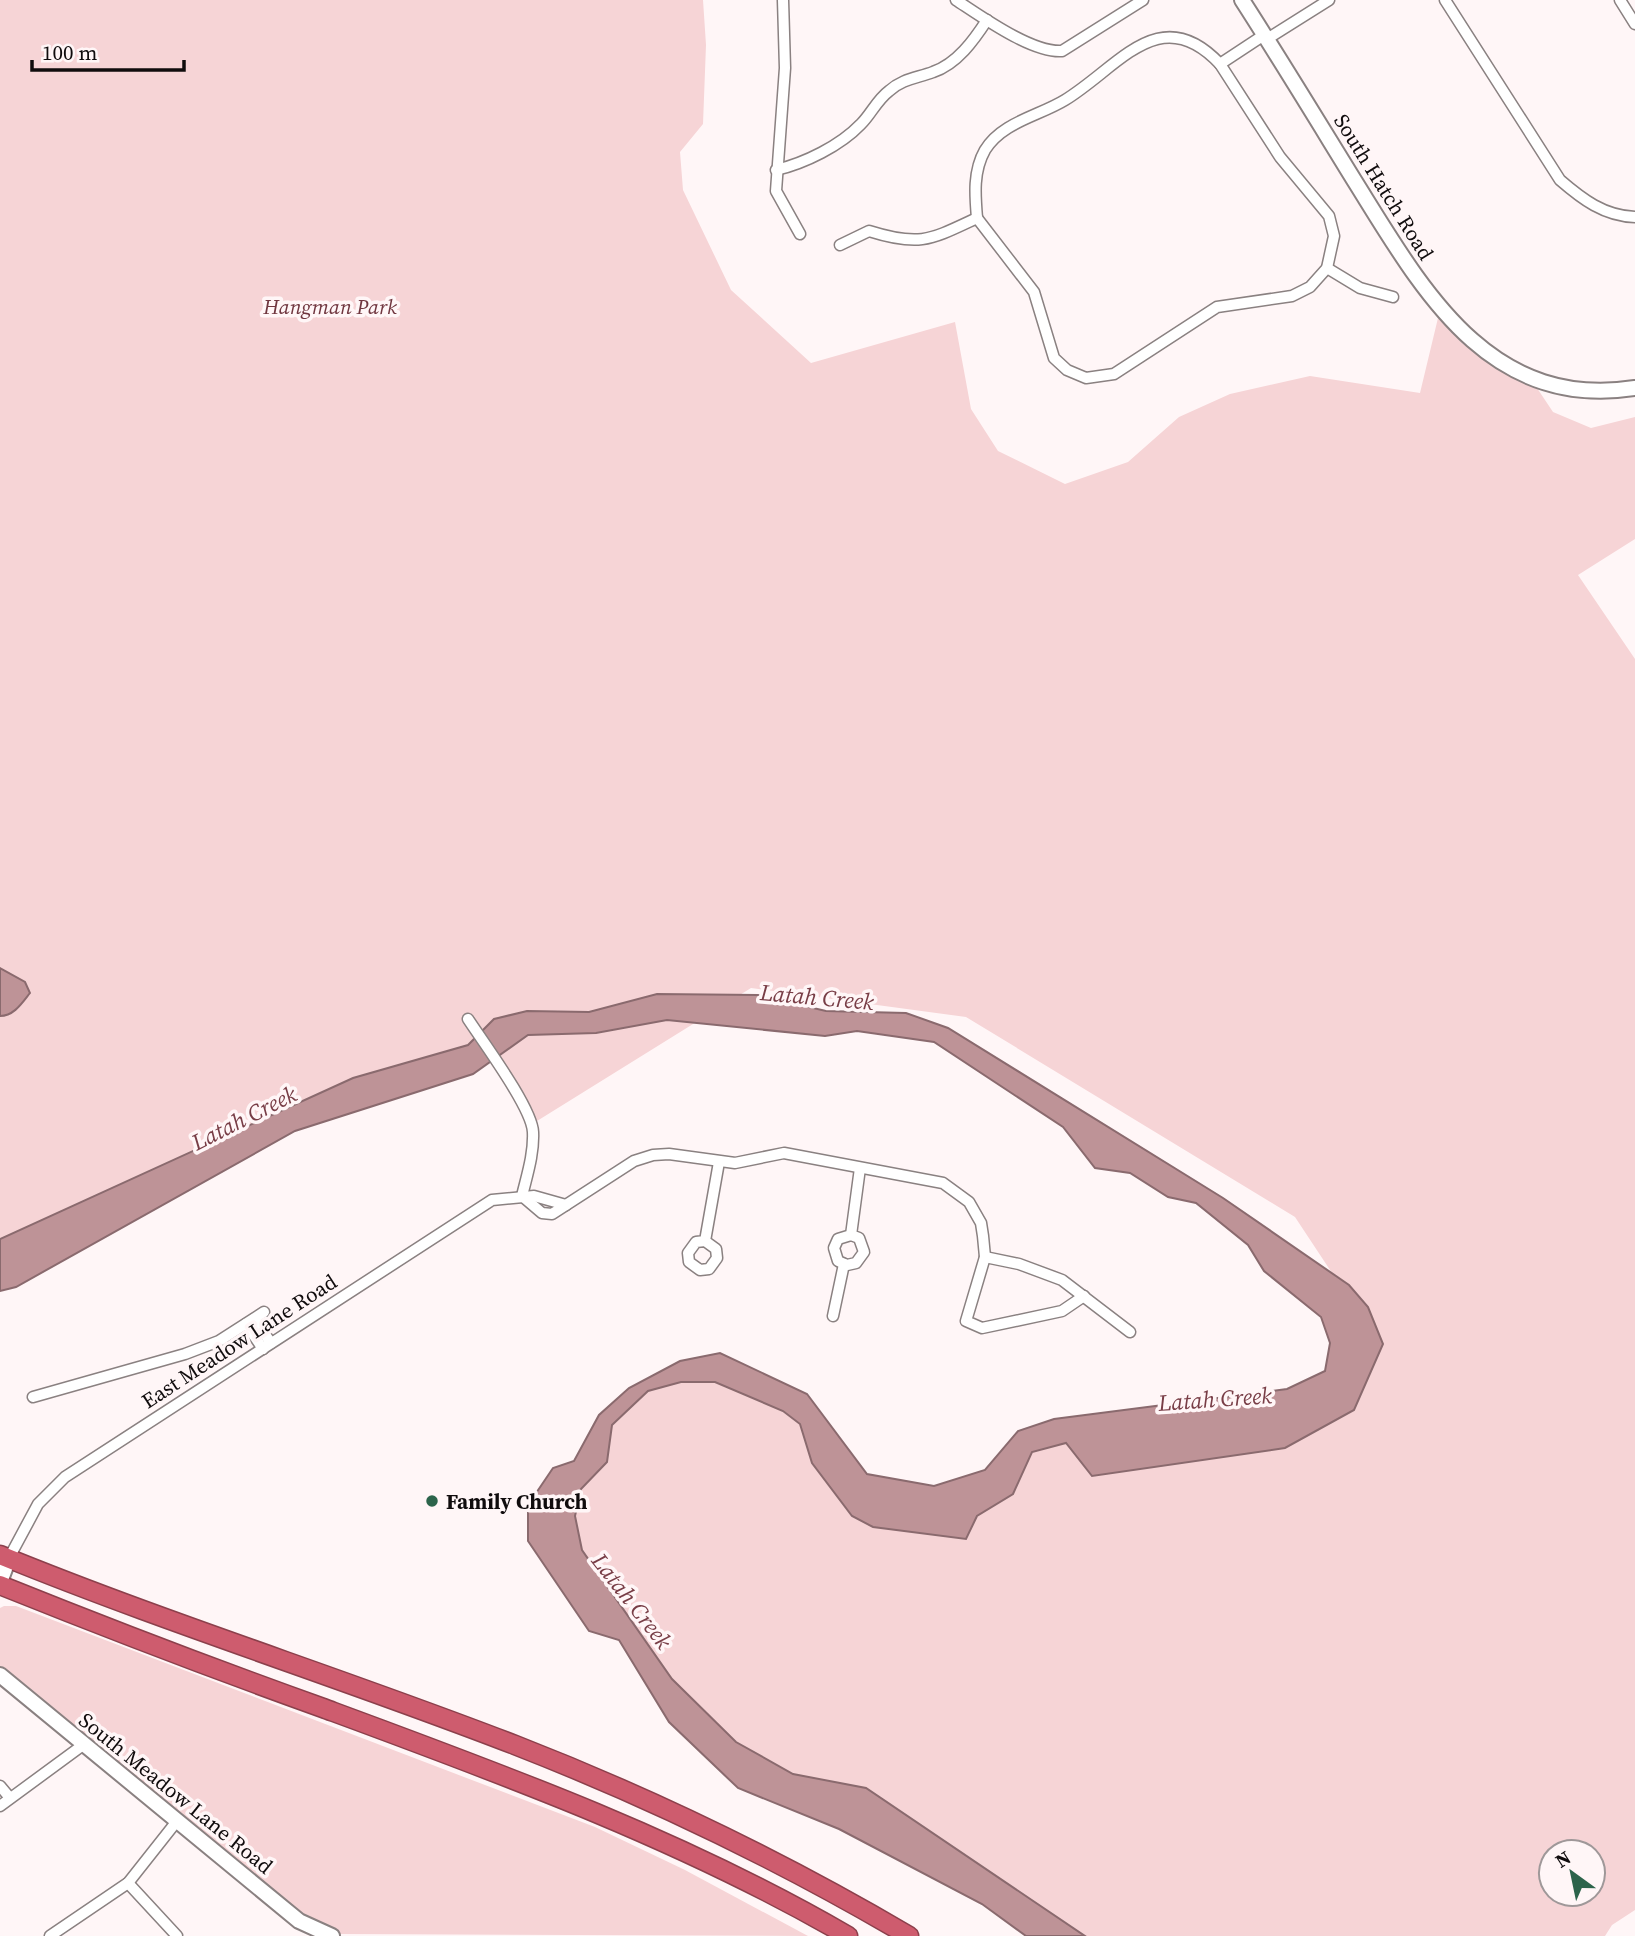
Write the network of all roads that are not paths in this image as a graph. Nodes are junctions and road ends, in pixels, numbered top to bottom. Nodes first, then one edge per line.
1 (783, 0) edge
2 (956, 0) edge
3 (1143, 0) edge
4 (1242, 0) edge
5 (1329, 0) edge
6 (1445, 0) edge
7 (1620, 0) edge
8 (988, 20) junction
9 (1635, 24) edge
10 (1266, 37) junction
11 (1220, 64) junction
12 (776, 170) junction
13 (1630, 217) edge
14 (977, 218) junction
15 (800, 234) dead end
16 (840, 246) dead end
17 (1327, 268) junction
18 (1393, 297) dead end
19 (1635, 388) edge
20 (468, 1019) dead end
21 (719, 1162) junction
22 (860, 1168) junction
23 (522, 1196) junction
24 (566, 1205) junction
25 (851, 1234) junction
26 (705, 1241) dead end
27 (985, 1257) junction
28 (844, 1264) junction
29 (1084, 1296) junction
30 (264, 1312) dead end
31 (833, 1316) dead end
32 (250, 1321) junction
33 (1130, 1332) dead end
34 (267, 1346) junction
35 (33, 1397) dead end
36 (4, 1557) edge
37 (0, 1584) edge
38 (0, 1675) edge
39 (83, 1745) junction
40 (0, 1786) edge
41 (10, 1798) junction
42 (0, 1806) edge
43 (177, 1821) junction
44 (128, 1883) junction
45 (50, 1936) edge
46 (177, 1936) edge
47 (331, 1936) edge
48 (848, 1936) edge
49 (909, 1936) edge

1 - 12 street
2 - 8 street
3 - 8 street
4 - 10 main road, South Hatch Road
5 - 10 street
6 - 13 street
7 - 9 street
8 - 12 street
10 - 11 street
10 - 19 main road, South Hatch Road
11 - 14 street
11 - 17 street
12 - 15 street
14 - 16 street
14 - 17 street
17 - 18 street
20 - 23 street
21 - 22 street
21 - 24 street
21 - 26 street
22 - 25 street
22 - 27 street
23 - 24 street, East Meadow Lane Road
23 - 24 street
23 - 34 street, East Meadow Lane Road
25 - 28 street
25 - 28 street
27 - 29 street
27 - 29 street
28 - 31 street
29 - 33 street
30 - 32 street
32 - 34 street
32 - 35 street
34 - 36 street, East Meadow Lane Road
36 - 37 main road
36 - 49 highway
37 - 48 highway
38 - 39 main road, South Meadow Lane Road
39 - 41 street
39 - 43 main road, South Meadow Lane Road
40 - 41 street
41 - 42 street
43 - 44 street
43 - 47 main road, South Meadow Lane Road
44 - 45 street
44 - 46 street

